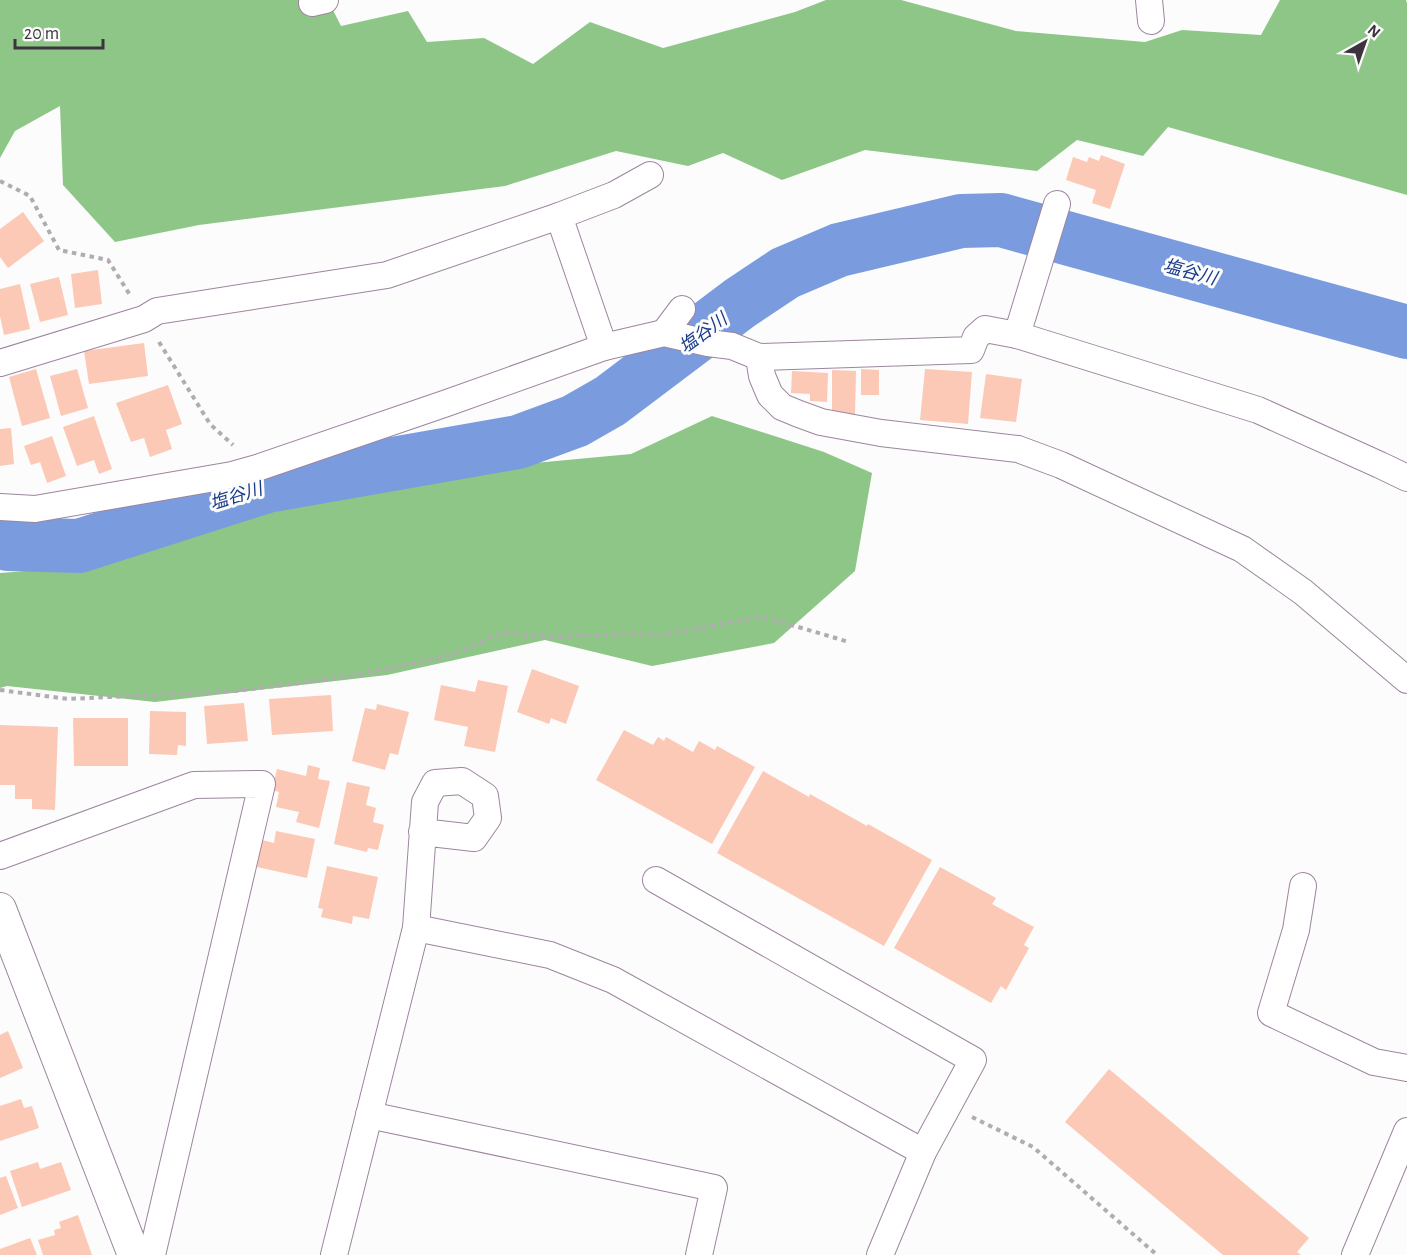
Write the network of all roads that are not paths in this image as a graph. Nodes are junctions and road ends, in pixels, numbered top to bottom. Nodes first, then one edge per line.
1 (650, 175) dead end
2 (1057, 204) dead end
3 (559, 216) junction
4 (682, 309) dead end
5 (663, 333) junction
6 (1017, 335) junction
7 (604, 347) junction
8 (759, 357) junction
9 (0, 363) edge
10 (1407, 478) edge
11 (0, 507) edge
12 (1407, 680) edge
13 (422, 832) dead end
14 (0, 856) edge
15 (656, 880) dead end
16 (1303, 885) dead end
17 (0, 909) edge
18 (416, 928) junction
19 (1407, 1068) edge
20 (369, 1114) junction
21 (1406, 1136) edge
22 (923, 1152) junction
23 (134, 1255) edge
24 (152, 1255) edge
25 (334, 1255) edge
26 (699, 1255) edge
27 (880, 1255) edge
28 (1355, 1255) edge

1 - 3 street
2 - 6 street
3 - 7 street
3 - 9 street
4 - 5 street
5 - 7 street
5 - 8 street
6 - 8 street
6 - 10 street
7 - 11 street
8 - 12 street
13 - 18 street
14 - 24 street
15 - 22 street
16 - 19 street
17 - 23 street
18 - 20 street
18 - 22 street
20 - 25 street
20 - 26 street
21 - 28 street
22 - 27 street

